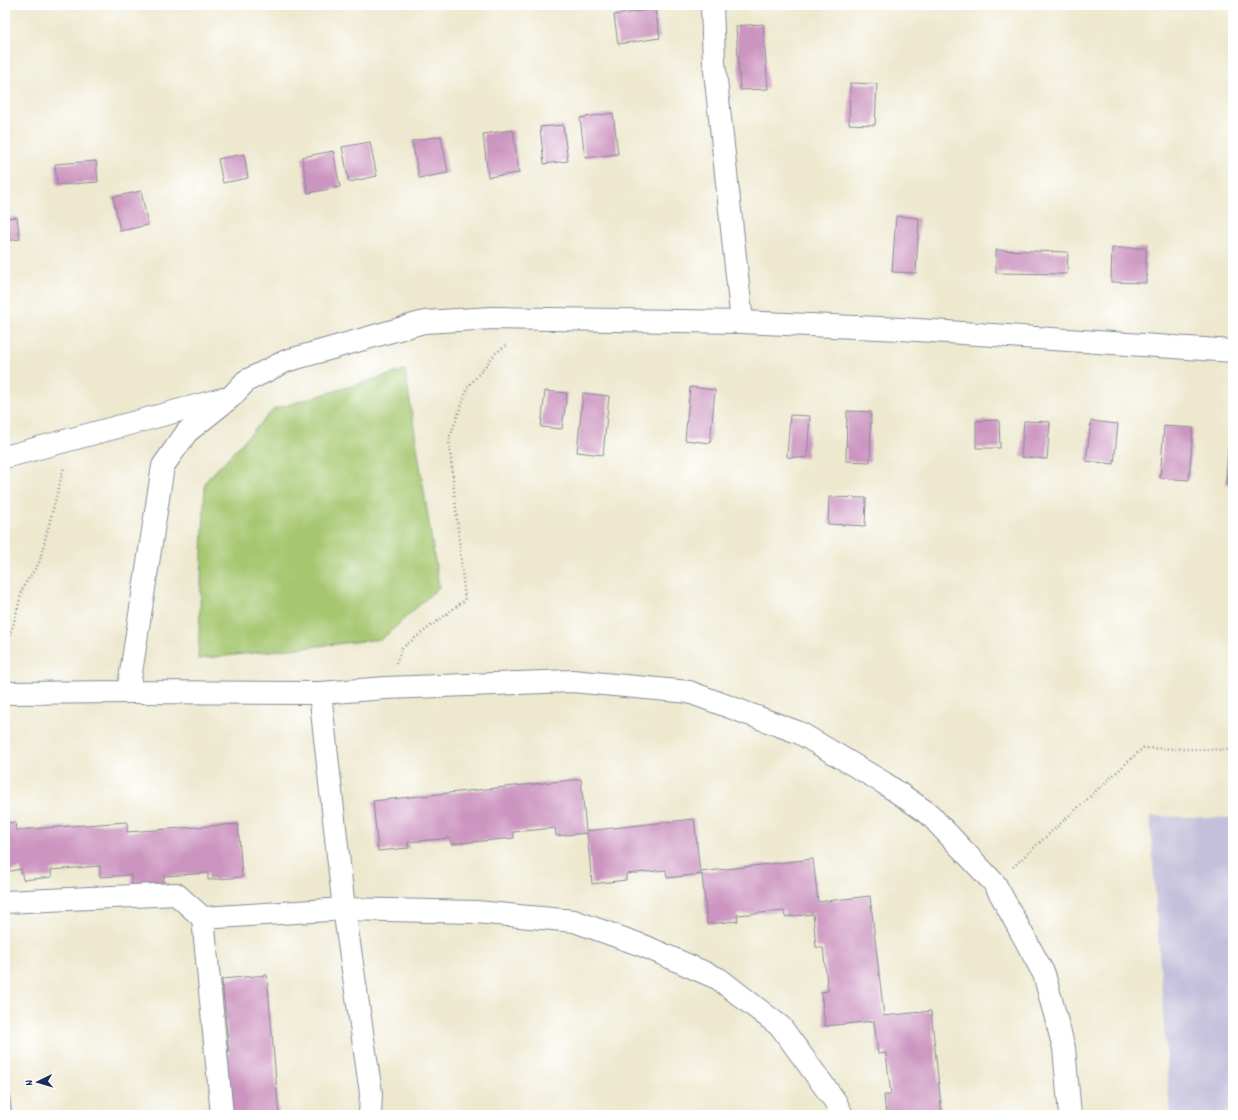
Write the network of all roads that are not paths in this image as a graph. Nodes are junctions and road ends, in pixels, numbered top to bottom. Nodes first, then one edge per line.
1 (712, 5) edge
2 (742, 322) junction
3 (1233, 351) edge
4 (232, 397) junction
5 (5, 457) edge
6 (128, 692) junction
7 (5, 693) edge
8 (320, 693) junction
9 (5, 902) edge
10 (344, 909) junction
11 (203, 918) junction
12 (222, 1115) edge
13 (370, 1115) edge
14 (842, 1115) edge
15 (1070, 1115) edge

1 - 2 street
2 - 3 street
2 - 4 street
4 - 5 street
4 - 6 street
6 - 7 street
6 - 8 street
8 - 10 street
8 - 15 street
9 - 11 street
10 - 11 street
10 - 13 street
10 - 14 street
11 - 12 street

